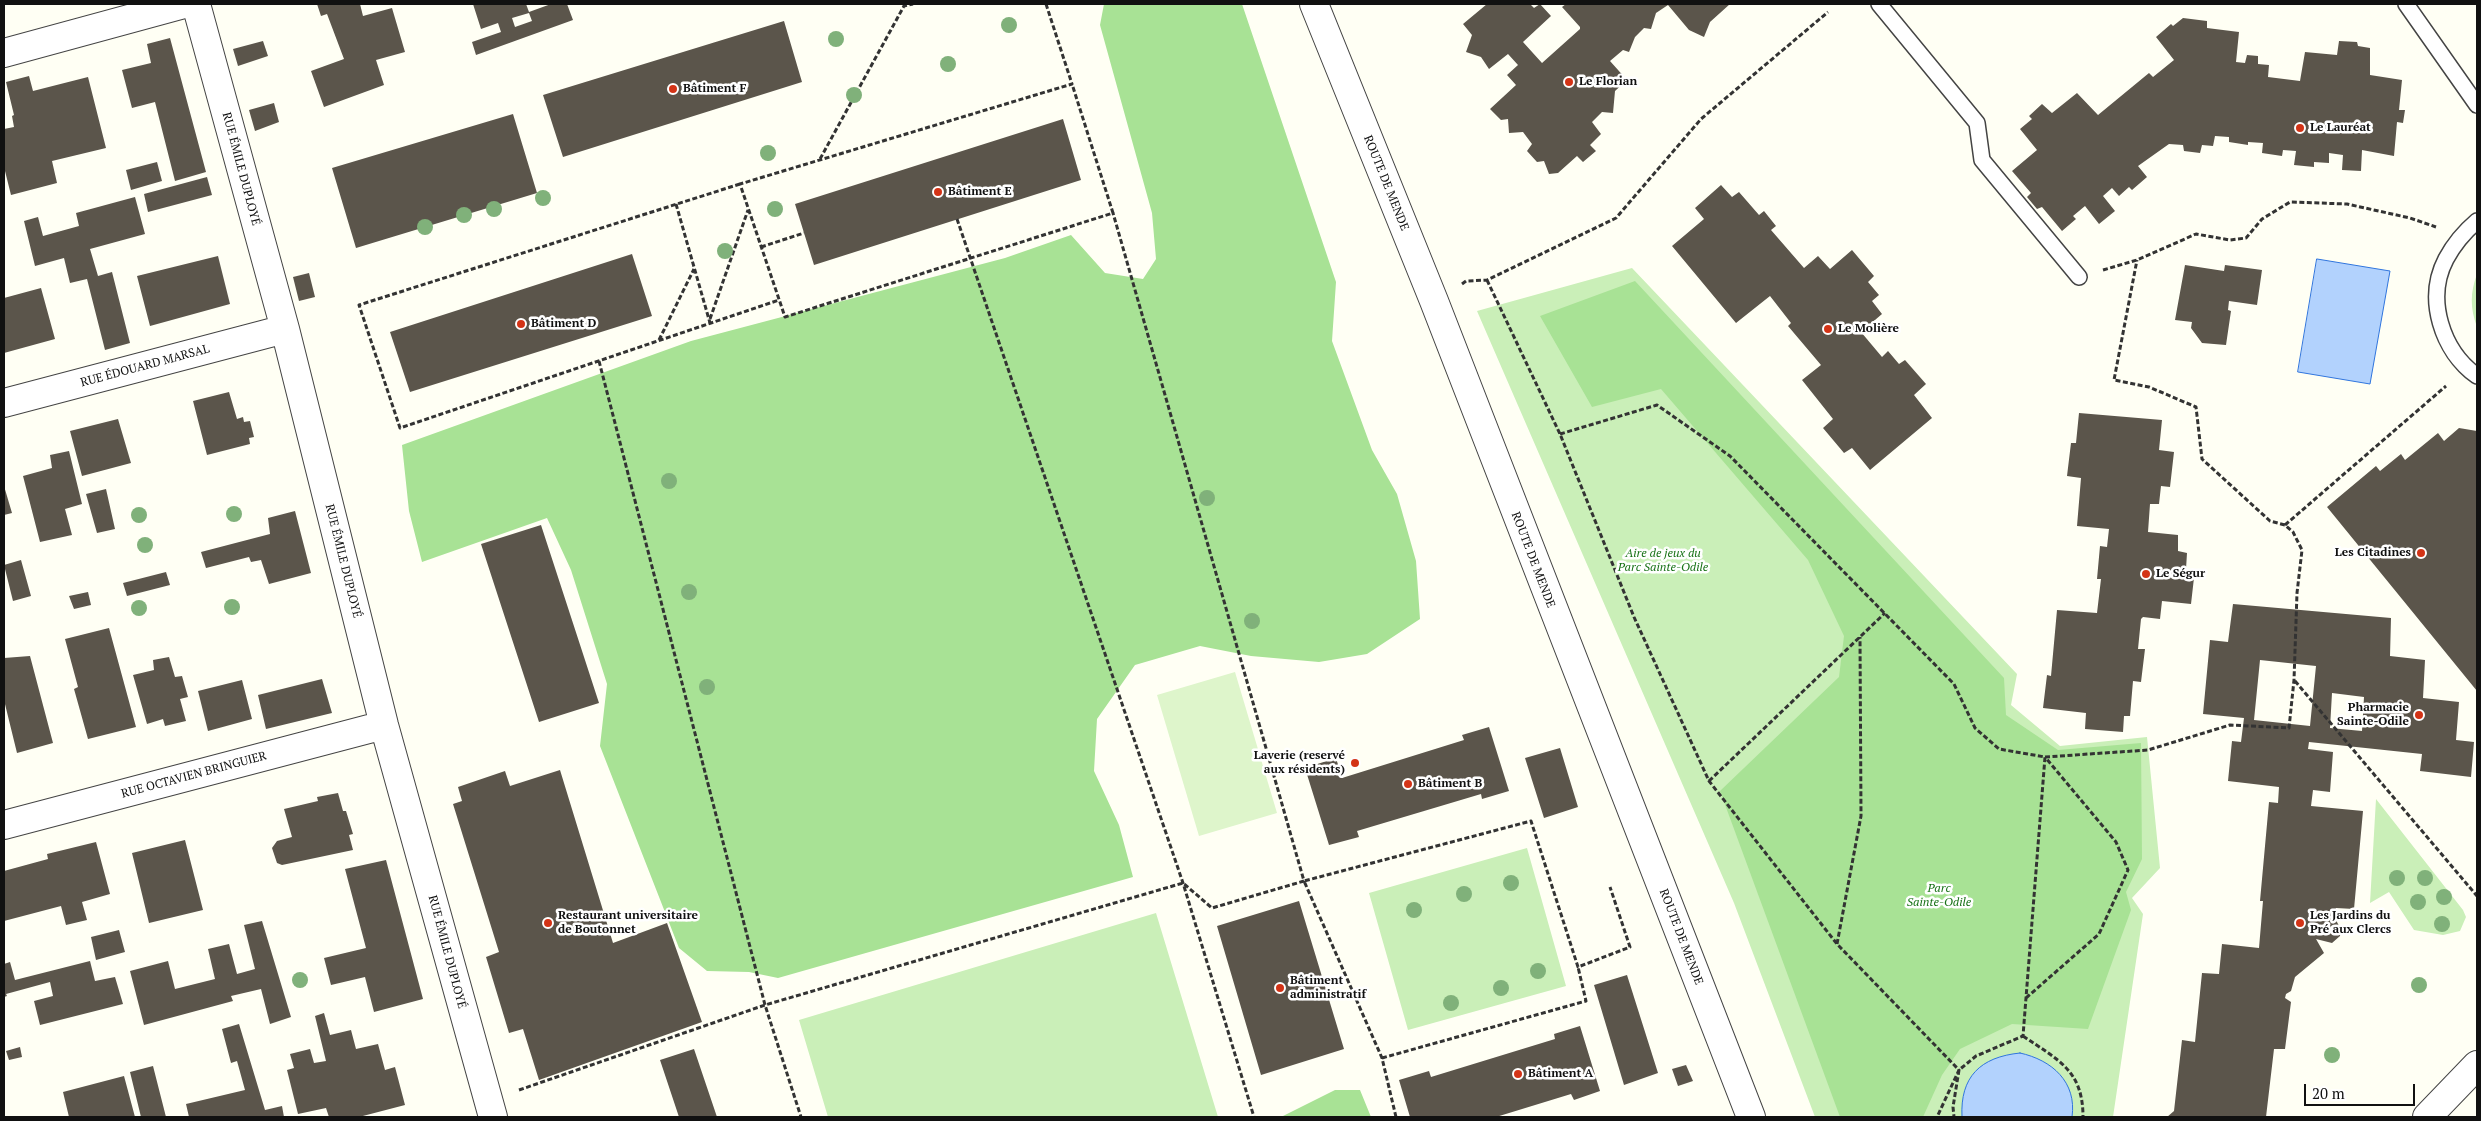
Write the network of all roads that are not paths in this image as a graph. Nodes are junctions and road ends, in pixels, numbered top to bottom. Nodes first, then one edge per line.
1 (184, 4) edge
2 (196, 4) edge
3 (1314, 4) edge
4 (1879, 4) edge
5 (2406, 4) edge
6 (4, 53) edge
7 (2477, 105) edge
8 (2477, 221) edge
9 (2078, 277) road end
10 (285, 329) junction
11 (2472, 372) edge
12 (4, 403) edge
13 (384, 725) junction
14 (4, 825) edge
15 (2477, 1065) edge
16 (490, 1109) edge
17 (1752, 1117) edge
18 (2427, 1117) edge

1 - 6 street
2 - 10 street, RUE ÉMILE DUPLOYÉ
3 - 17 street, ROUTE DE MENDE
4 - 9 lane
5 - 7 lane
8 - 11 lane
10 - 12 street, RUE ÉDOUARD MARSAL
10 - 13 street, RUE ÉMILE DUPLOYÉ
13 - 14 street, RUE OCTAVIEN BRINGUIER
13 - 16 street, RUE ÉMILE DUPLOYÉ
15 - 18 street

